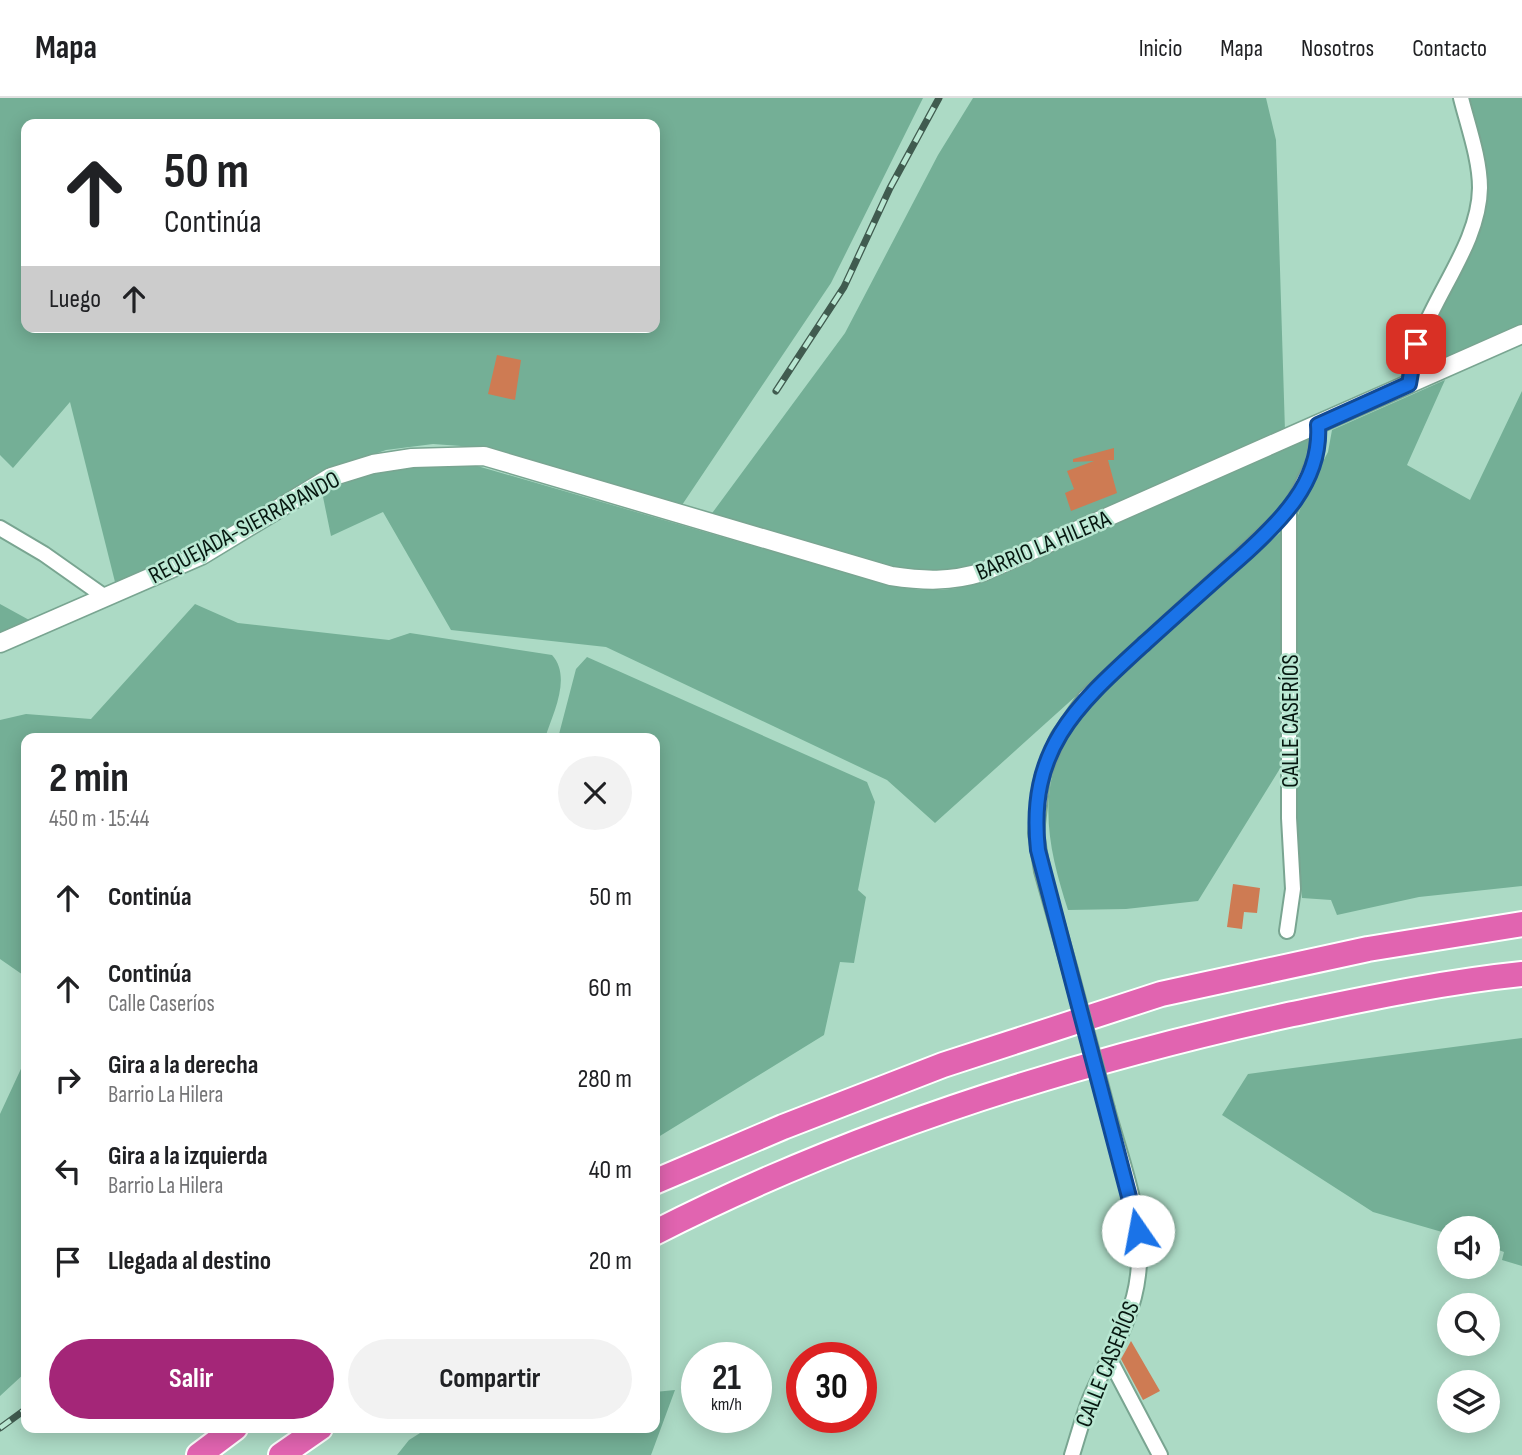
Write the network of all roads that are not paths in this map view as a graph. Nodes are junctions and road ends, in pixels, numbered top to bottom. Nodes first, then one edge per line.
1 (1461, 98) edge
2 (1522, 334) edge
3 (1409, 384) junction
4 (1318, 425) junction
5 (660, 509) joint
6 (1289, 511) junction
7 (0, 528) edge
8 (104, 597) junction
9 (0, 643) edge
10 (1522, 925) edge
11 (1287, 931) dead end
12 (1522, 974) edge
13 (660, 1179) edge
14 (660, 1230) edge
15 (1110, 1360) junction
16 (228, 1433) edge
17 (313, 1433) edge
18 (199, 1455) edge
19 (281, 1455) edge
20 (1072, 1455) edge
21 (1160, 1455) edge

1 - 3 street
2 - 3 street, BARRIO LA HILERA
3 - 4 street, BARRIO LA HILERA
4 - 5 street, BARRIO LA HILERA
4 - 6 street, CALLE CASERÍOS
5 - 8 street, REQUEJADA-SIERRAPANDO
6 - 11 street, CALLE CASERÍOS
6 - 15 street, CALLE CASERÍOS, bridge
7 - 8 street
8 - 9 street, REQUEJADA-SIERRAPANDO
10 - 13 highway
12 - 14 highway
15 - 20 street, CALLE CASERÍOS
15 - 21 street
16 - 18 highway
17 - 19 highway

